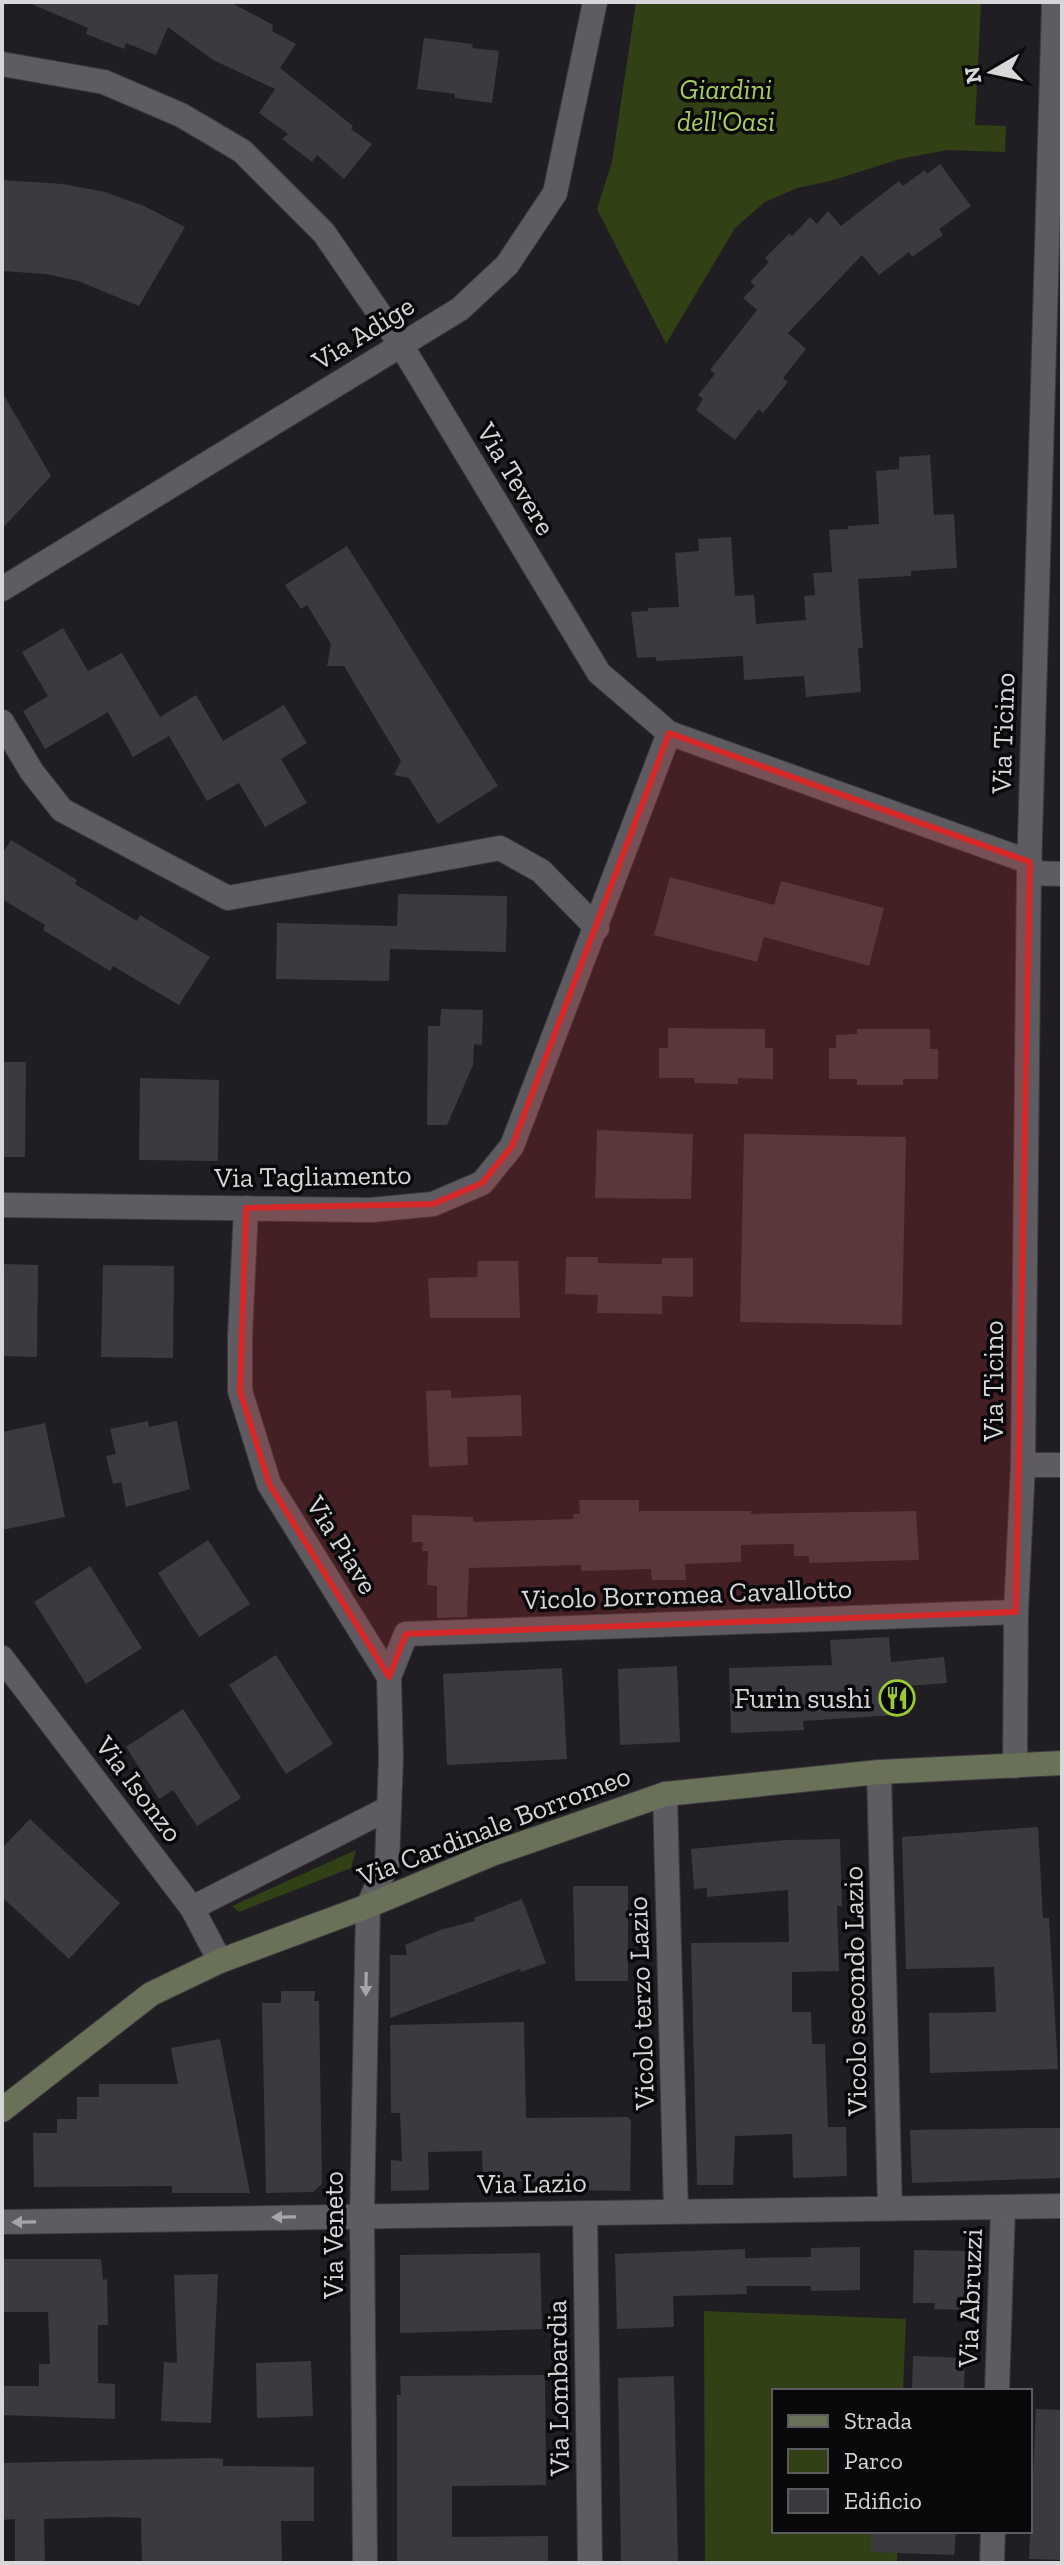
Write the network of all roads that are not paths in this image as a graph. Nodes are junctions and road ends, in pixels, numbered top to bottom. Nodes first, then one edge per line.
1 (1054, 2) edge
2 (587, 3) edge
3 (2, 64) edge
4 (401, 345) junction
5 (2, 589) edge
6 (2, 722) edge
7 (669, 733) junction
8 (1029, 868) junction
9 (1062, 874) edge
10 (597, 928) junction
11 (2, 1205) edge
12 (246, 1208) junction
13 (1023, 1465) junction
14 (1062, 1465) edge
15 (1016, 1612) junction
16 (2, 1658) edge
17 (389, 1677) junction
18 (1062, 1763) edge
19 (1015, 1766) junction
20 (879, 1772) junction
21 (665, 1794) junction
22 (389, 1808) junction
23 (368, 1906) junction
24 (192, 1908) junction
25 (220, 1961) junction
26 (2, 2110) edge
27 (1062, 2206) edge
28 (1003, 2207) junction
29 (890, 2208) junction
30 (676, 2211) junction
31 (585, 2213) junction
32 (362, 2216) junction
33 (2, 2222) edge
34 (997, 2389) edge
35 (993, 2533) edge
36 (365, 2563) edge
37 (590, 2563) edge
38 (992, 2563) edge

1 - 8 street, Via Ticino
2 - 4 street, Via Adige
3 - 4 street, Via Tevere
4 - 5 street, Via Adige
4 - 7 street, Via Tevere
6 - 10 street
7 - 8 street, Via Tevere
7 - 10 street, Via Tagliamento
8 - 9 street, Via Tevere
8 - 13 street, Via Ticino
10 - 12 street, Via Tagliamento
11 - 12 street, Via Tagliamento
12 - 17 street, Via Piave
13 - 14 street, Via Ticino
13 - 15 street, Via Ticino
15 - 17 street, Vicolo Borromea Cavallotto
15 - 19 street, Via Ticino
16 - 24 street, Via Isonzo
17 - 22 street
18 - 19 street, Via Cardinale Borromeo
19 - 20 street, Via Cardinale Borromeo
20 - 21 street, Via Cardinale Borromeo
20 - 29 street, Vicolo secondo Lazio
21 - 23 street, Via Cardinale Borromeo
21 - 30 street, Vicolo terzo Lazio
22 - 23 street
22 - 24 street
23 - 25 street, Via Cardinale Borromeo
23 -> 32 street, Via Veneto
24 - 25 street, Via Isonzo
25 - 26 street, Via Cardinale Borromeo
27 - 28 street, Via Lazio
28 - 29 street, Via Lazio
28 - 34 street, Via Abruzzi
29 - 30 street, Via Lazio
30 - 31 street, Via Lazio
31 - 32 street, Via Lazio
31 - 37 street, Via Lombardia
32 -> 33 street, Via Lazio
32 - 36 street, Via Veneto
35 - 38 street

